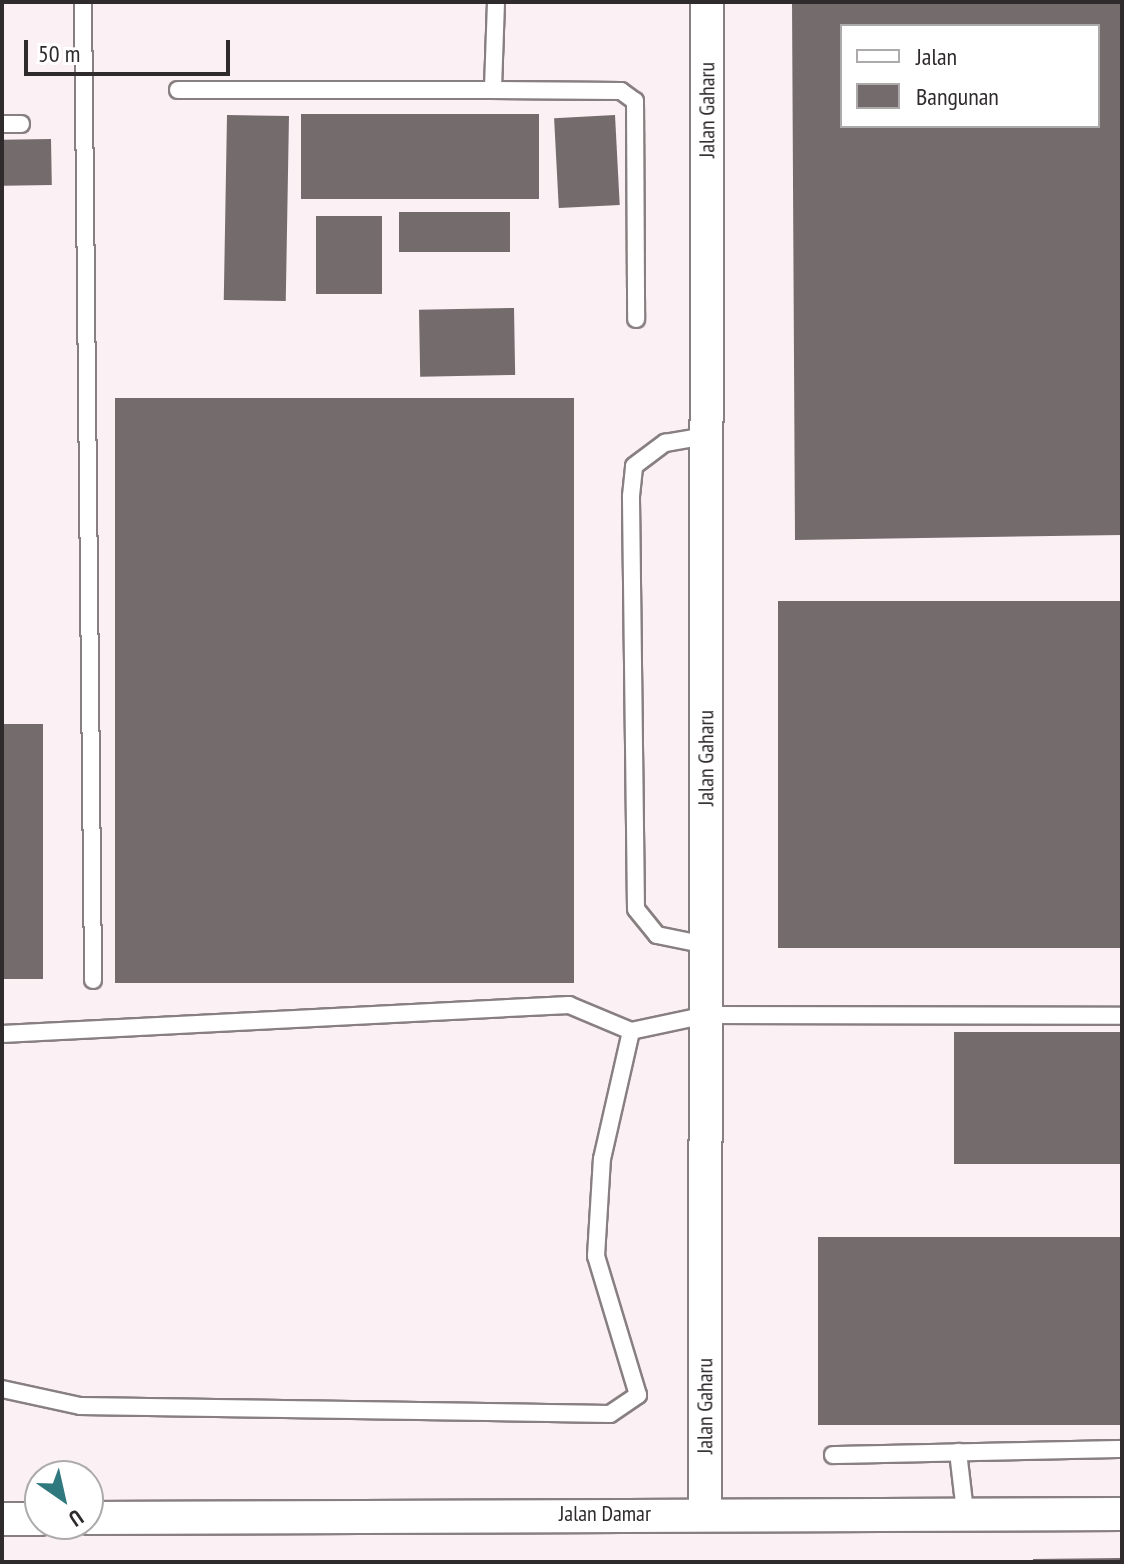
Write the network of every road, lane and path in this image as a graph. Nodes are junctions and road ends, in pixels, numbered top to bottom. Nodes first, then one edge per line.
1 (83, 2) edge
2 (496, 2) edge
3 (707, 2) edge
4 (178, 90) dead end
5 (493, 90) junction
6 (2, 124) edge
7 (21, 124) dead end
8 (636, 319) dead end
9 (706, 436) junction
10 (706, 945) junction
11 (93, 980) dead end
12 (706, 1015) junction
13 (1122, 1016) edge
14 (631, 1031) junction
15 (2, 1034) edge
16 (2, 1389) edge
17 (1122, 1449) edge
18 (958, 1452) junction
19 (833, 1455) dead end
20 (965, 1512) junction
21 (705, 1513) junction
22 (1122, 1514) edge
23 (104, 1518) edge
24 (2, 1519) edge
25 (24, 1519) edge

1 - 11 lane
2 - 5 lane
3 - 9 street, Jalan Gaharu
4 - 5 lane
5 - 8 lane
6 - 7 lane
9 - 10 street, Jalan Gaharu
9 - 10 lane
10 - 12 street, Jalan Gaharu
12 - 13 lane
12 - 14 lane
12 - 21 street, Jalan Gaharu
14 - 15 lane
14 - 16 lane
17 - 18 lane
18 - 19 lane
18 - 20 lane
20 - 21 street, Jalan Damar
20 - 22 street, Jalan Damar
21 - 23 street, Jalan Damar
24 - 25 street

